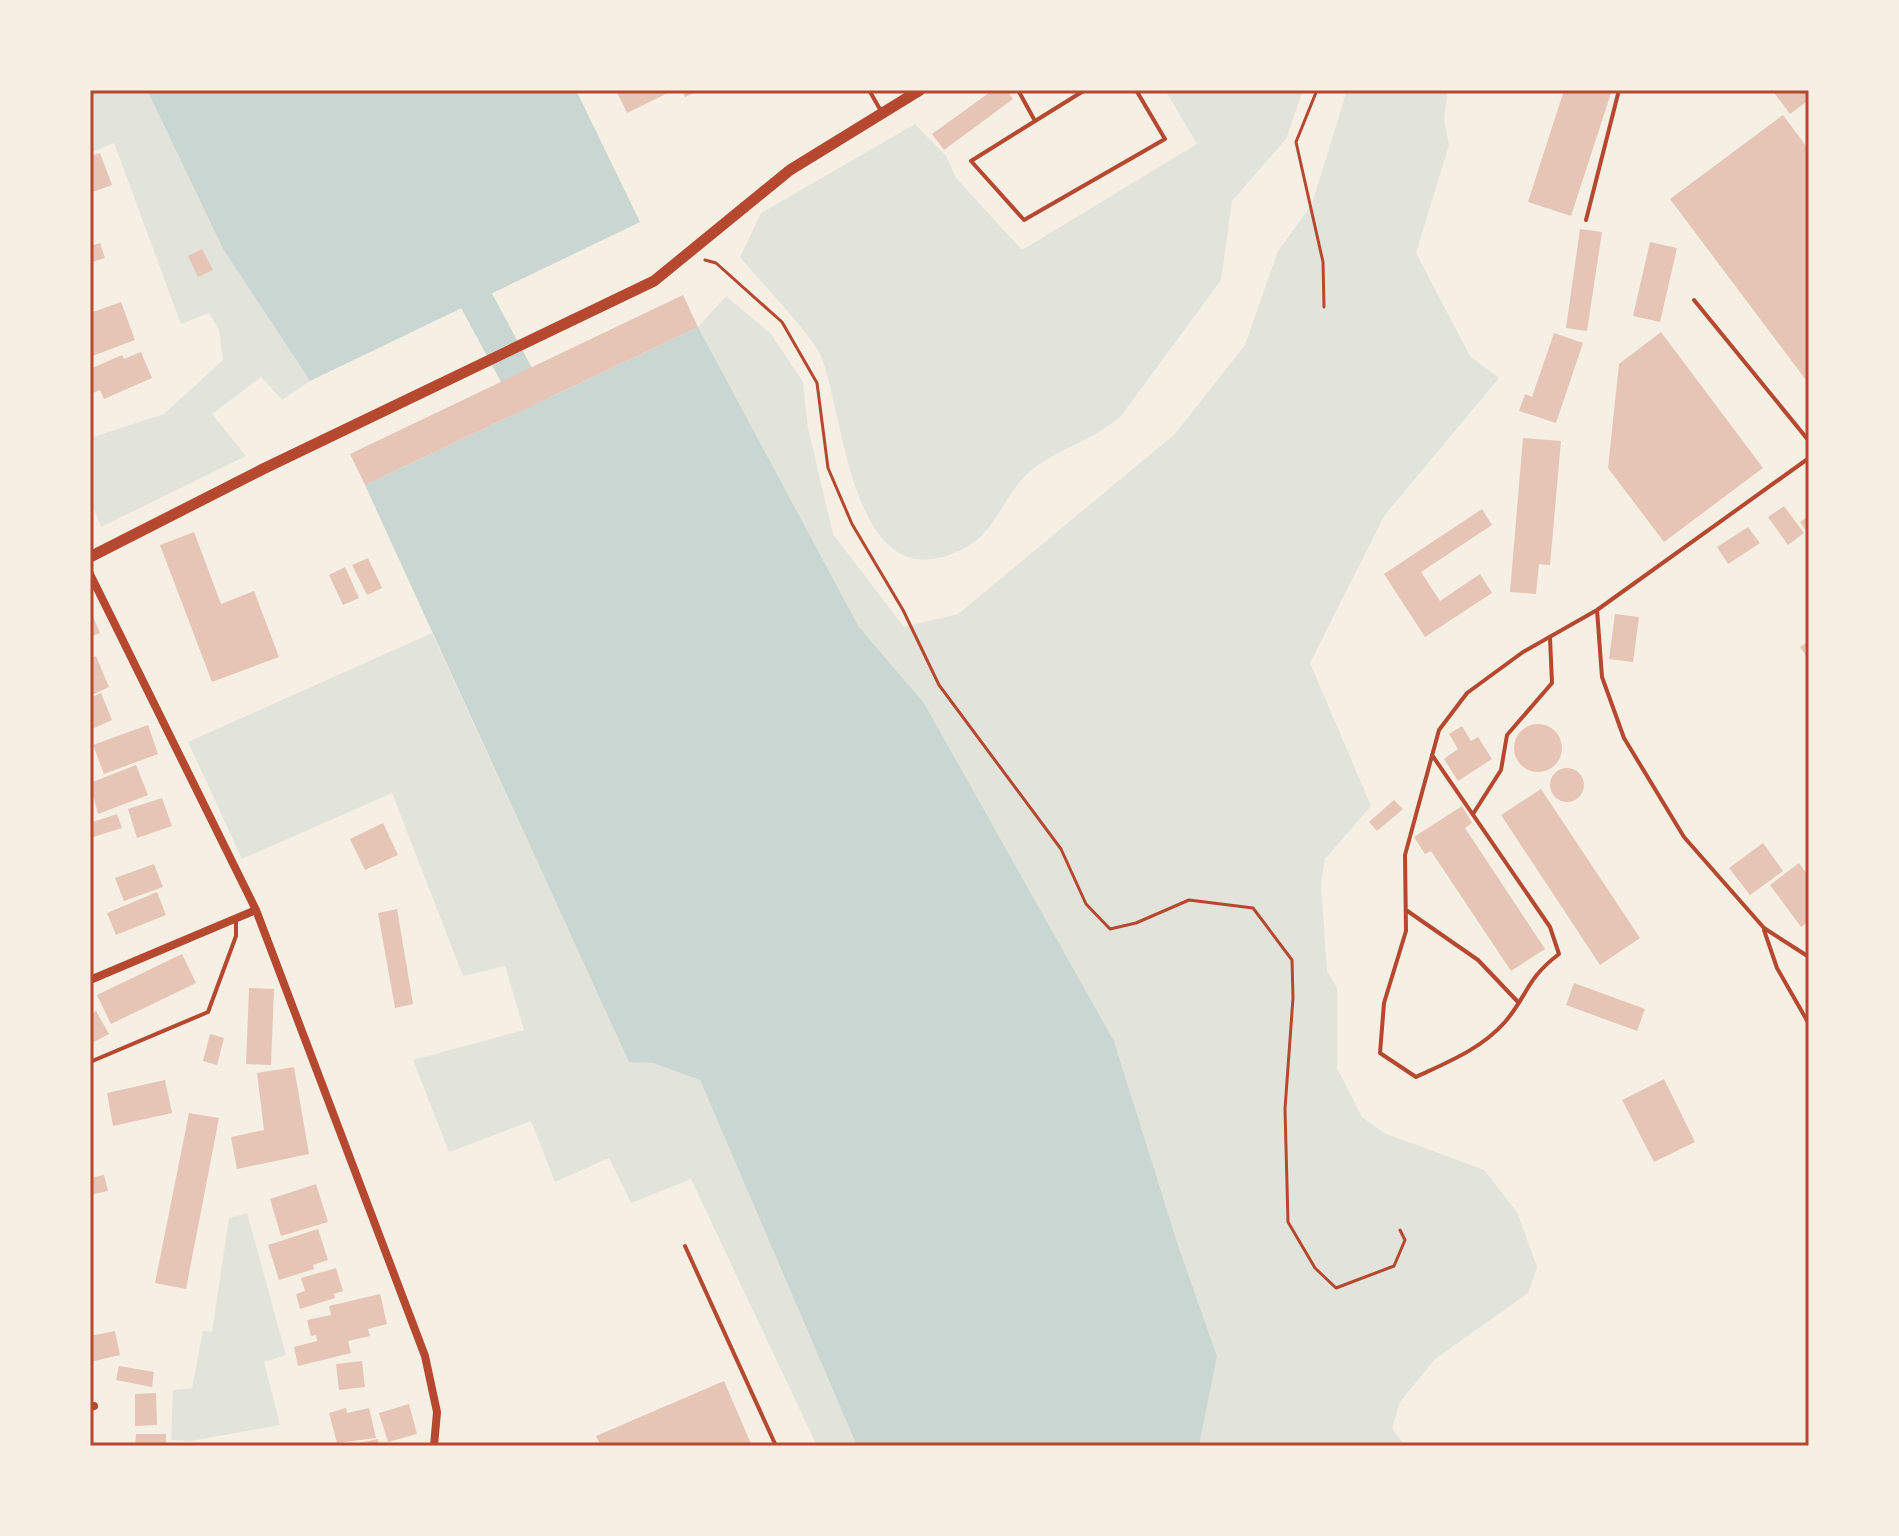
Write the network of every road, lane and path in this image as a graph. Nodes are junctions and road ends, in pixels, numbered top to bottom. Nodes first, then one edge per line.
1 (869, 90) edge
2 (920, 90) edge
3 (1018, 90) edge
4 (1085, 90) edge
5 (1136, 90) edge
6 (1317, 90) edge
7 (1619, 90) edge
8 (882, 113) junction
9 (1035, 121) junction
10 (1586, 220) dead end
11 (685, 255) junction
12 (1694, 300) dead end
13 (1324, 307) dead end
14 (1809, 441) edge
15 (1809, 458) edge
16 (90, 557) edge
17 (90, 574) edge
18 (1597, 610) junction
19 (1550, 636) junction
20 (1432, 755) junction
21 (1473, 814) junction
22 (256, 910) junction
23 (1406, 910) junction
24 (236, 918) junction
25 (1764, 928) junction
26 (1809, 957) edge
27 (90, 980) edge
28 (1518, 1002) junction
29 (1809, 1024) edge
30 (90, 1062) edge
31 (1400, 1230) dead end
32 (685, 1246) dead end
33 (434, 1446) edge
34 (776, 1446) edge

1 - 8 lane
2 - 8 street
3 - 9 lane
4 - 9 lane
5 - 9 lane
6 - 13 path
7 - 10 lane
8 - 11 street
11 - 16 street
11 - 31 path
12 - 14 lane
15 - 18 lane
17 - 22 street
18 - 19 lane
18 - 25 lane
19 - 20 lane
19 - 21 lane
20 - 21 lane
20 - 23 lane
21 - 28 lane
22 - 24 street
22 - 33 street
23 - 28 lane
23 - 28 lane
24 - 27 street
24 - 30 lane
25 - 26 lane
25 - 29 lane
32 - 34 lane

